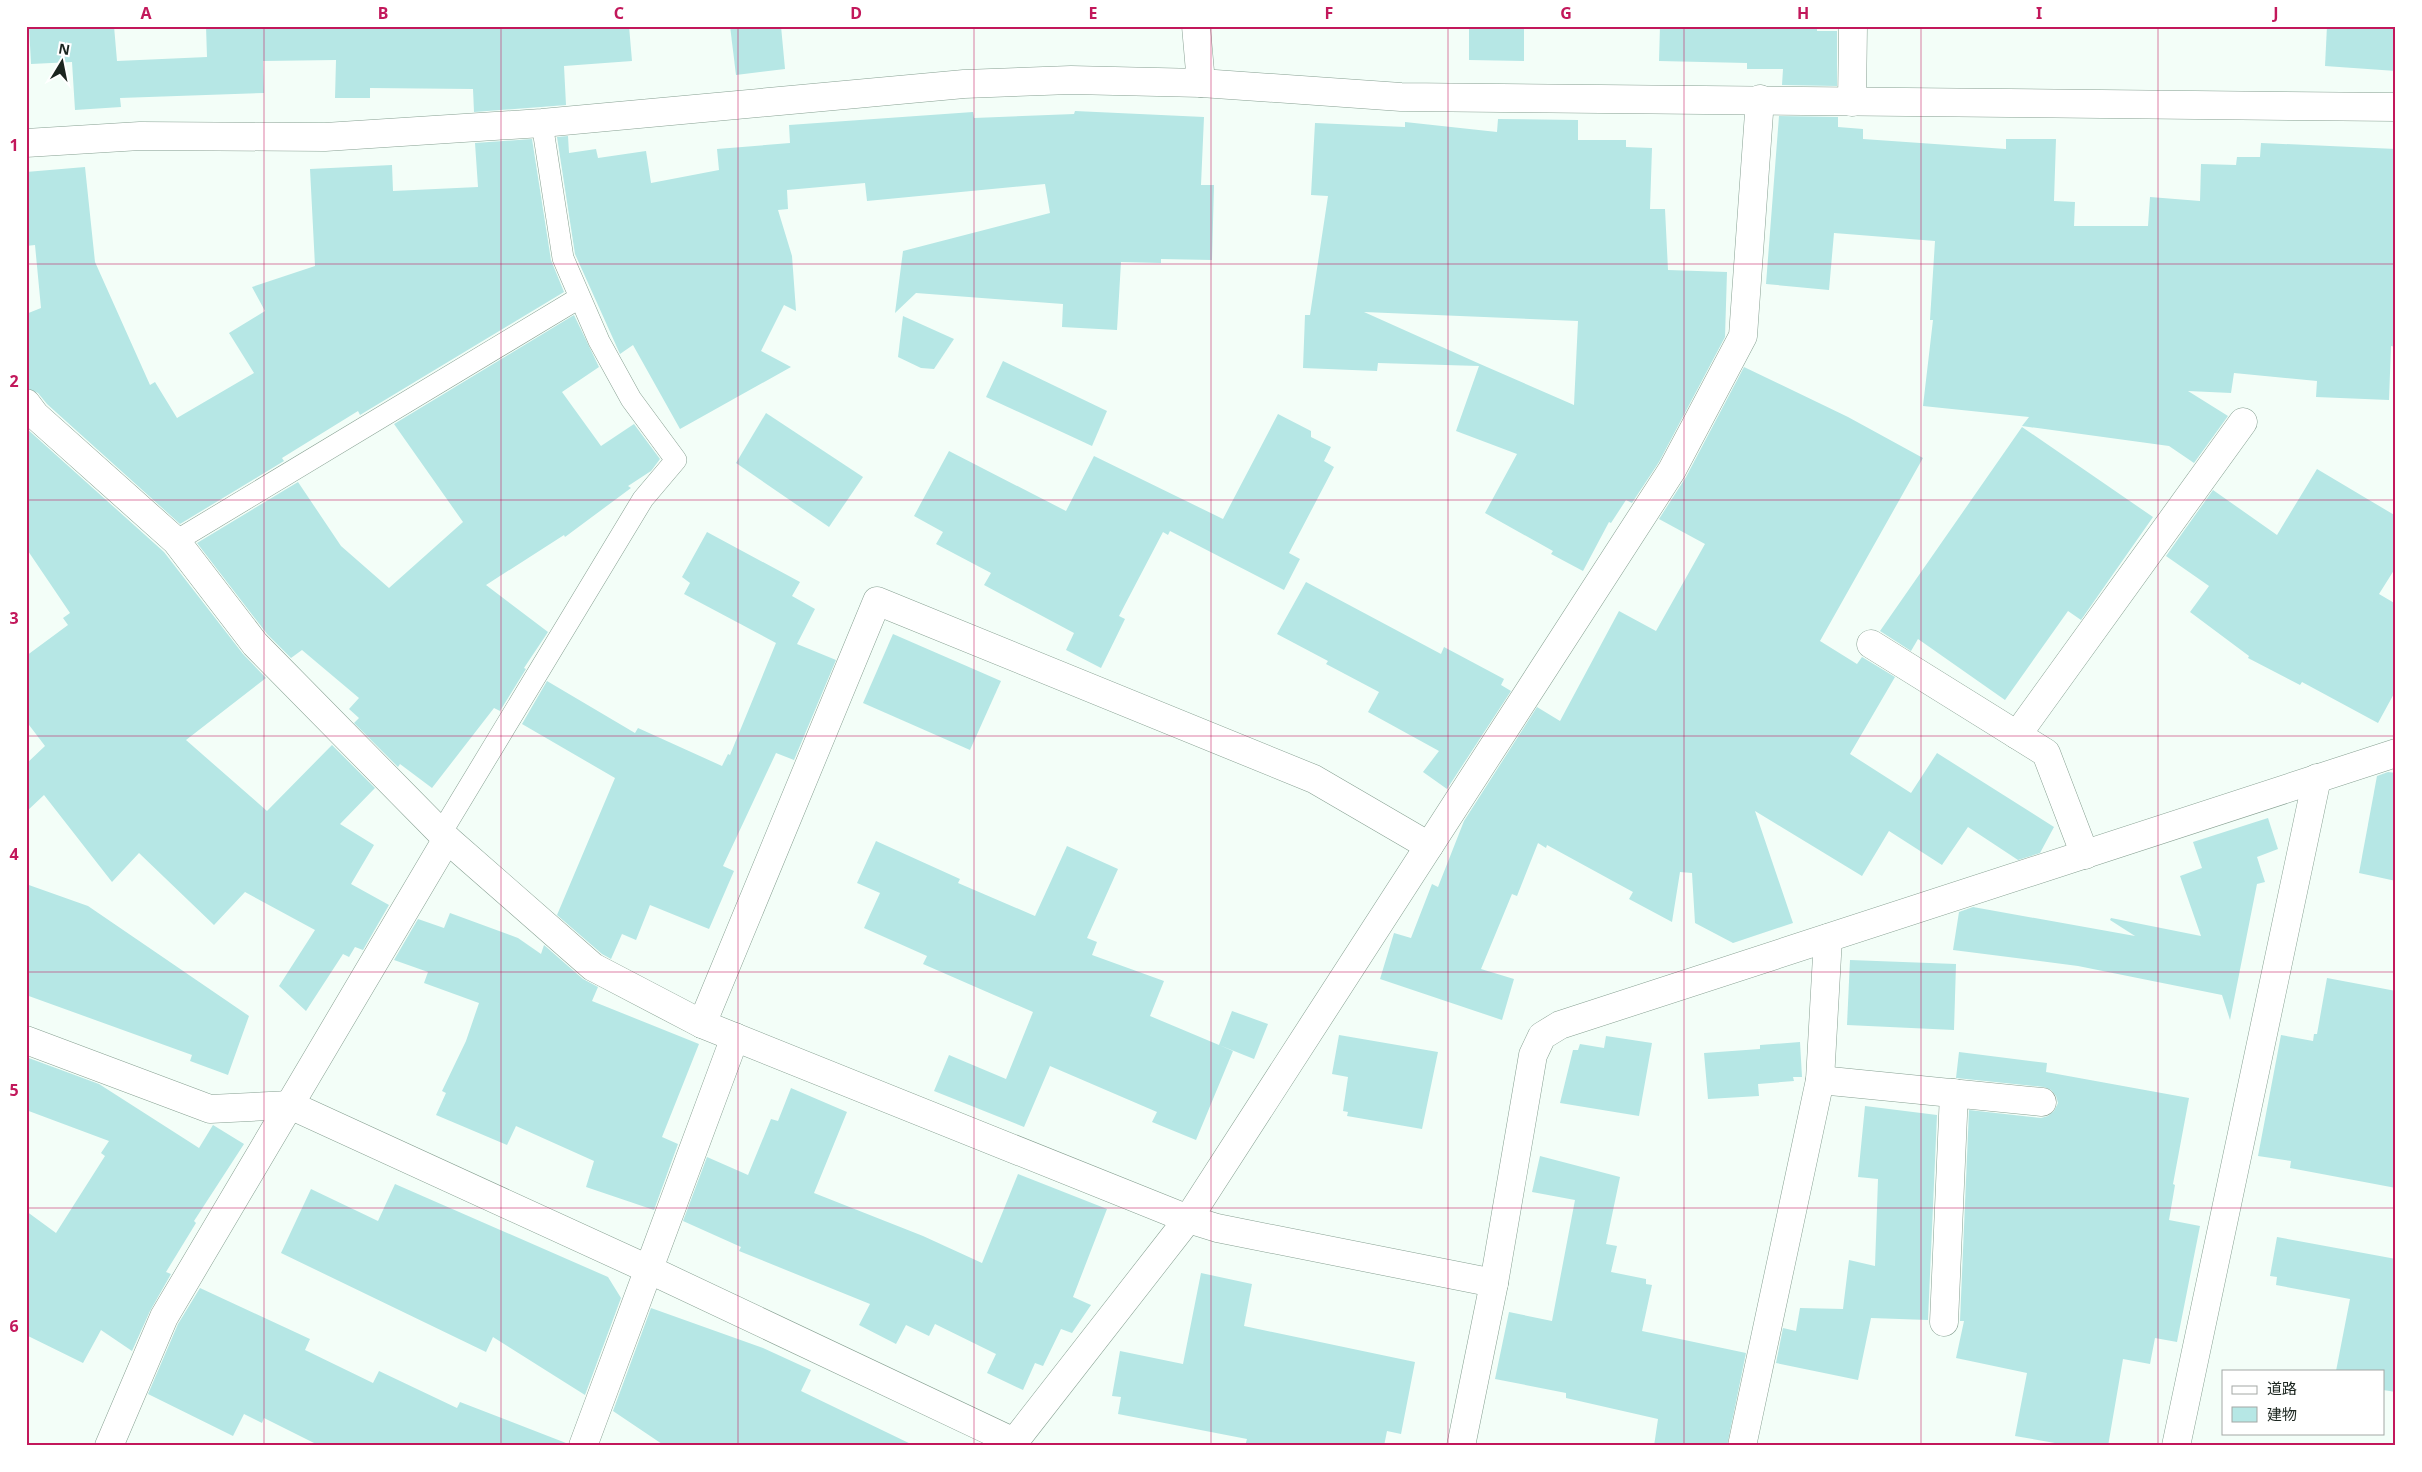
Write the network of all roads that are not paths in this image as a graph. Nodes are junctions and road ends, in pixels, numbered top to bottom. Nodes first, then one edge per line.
1 (1196, 26) edge
2 (1852, 26) edge
3 (1201, 83) junction
4 (1760, 99) junction
5 (1852, 102) junction
6 (2396, 107) edge
7 (542, 123) junction
8 (26, 143) edge
9 (579, 298) junction
10 (26, 403) edge
11 (2242, 422) dead end
12 (176, 541) junction
13 (1871, 644) dead end
14 (2017, 735) junction
15 (2396, 753) edge
16 (2316, 778) junction
17 (444, 836) junction
18 (1429, 846) junction
19 (2085, 855) junction
20 (1828, 938) junction
21 (702, 1024) junction
22 (735, 1037) junction
23 (26, 1040) edge
24 (1820, 1080) junction
25 (1954, 1093) junction
26 (2042, 1102) dead end
27 (290, 1105) junction
28 (1188, 1219) junction
29 (648, 1269) junction
30 (1494, 1283) junction
31 (1944, 1322) dead end
32 (1012, 1444) edge
33 (109, 1446) edge
34 (583, 1446) edge
35 (1461, 1446) edge
36 (1742, 1446) edge
37 (2176, 1446) edge

1 - 3 street
2 - 5 street
3 - 4 street
3 - 7 street
4 - 5 street
4 - 18 street
5 - 6 street
7 - 8 street
7 - 9 lane
9 - 12 lane
9 - 17 lane
10 - 12 street
11 - 14 street
12 - 17 street
13 - 14 street
14 - 19 street
15 - 16 street
16 - 19 street
16 - 37 street
17 - 21 street
17 - 27 street
18 - 21 street
18 - 28 street
19 - 20 street
20 - 24 street
20 - 30 street
21 - 22 street
22 - 28 street
22 - 29 street
23 - 27 street
24 - 25 street
24 - 36 street
25 - 26 street
25 - 31 street
27 - 29 street
27 - 33 street
28 - 30 street
28 - 32 street
29 - 32 street
29 - 34 street
30 - 35 street

